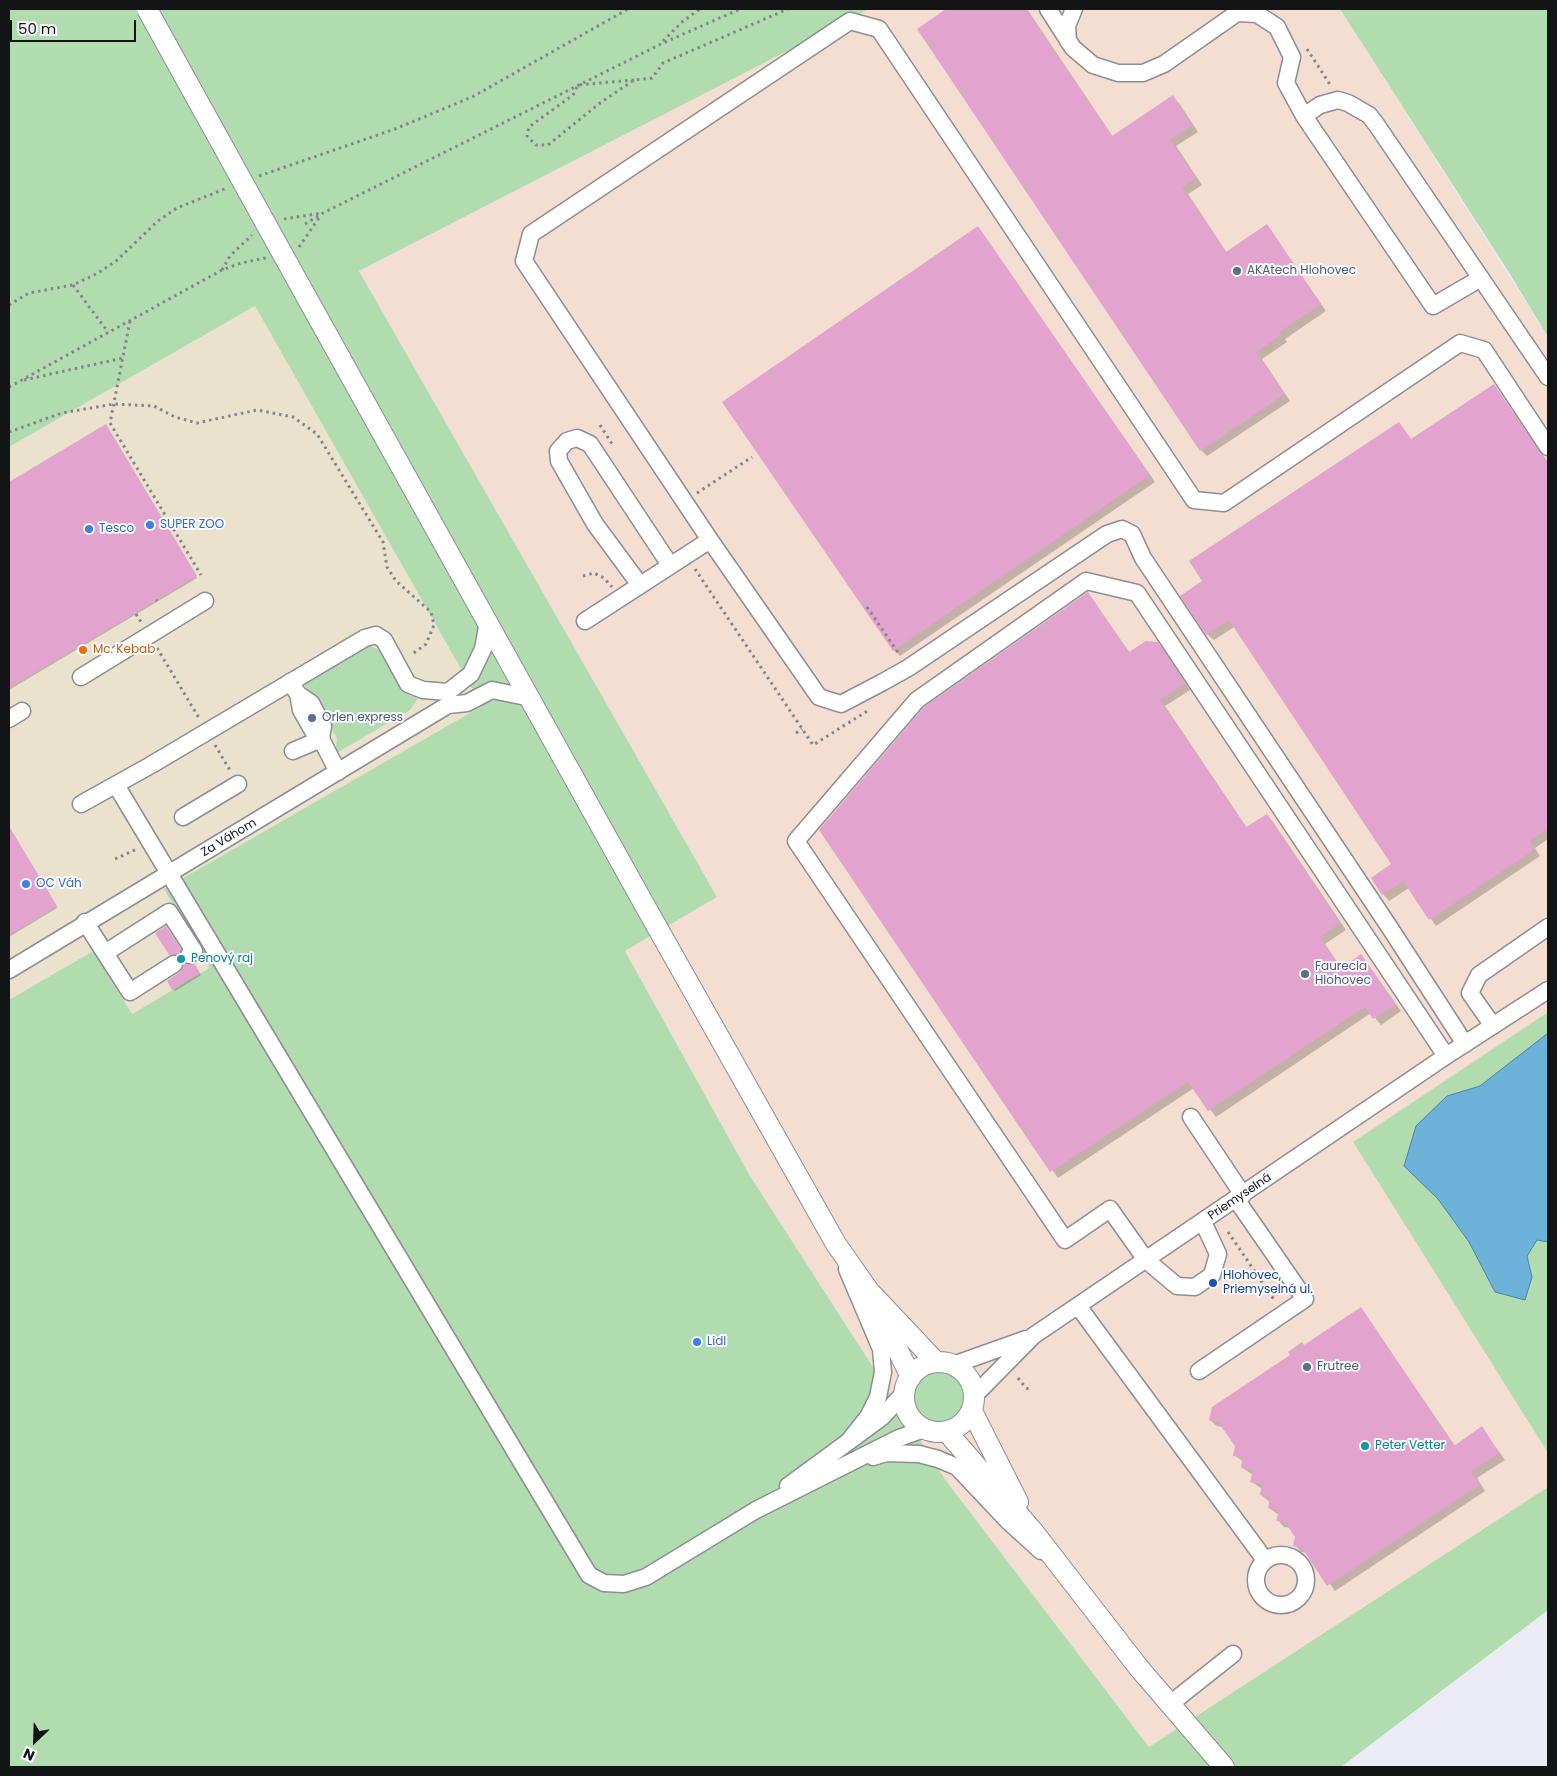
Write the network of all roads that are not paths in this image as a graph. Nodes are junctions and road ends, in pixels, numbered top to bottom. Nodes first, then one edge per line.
1 (147, 9) edge
2 (1048, 9) edge
3 (1074, 9) edge
4 (1068, 41) junction
5 (1304, 116) junction
6 (1481, 278) junction
7 (1548, 376) edge
8 (1548, 447) edge
9 (710, 540) junction
10 (670, 565) junction
11 (640, 585) junction
12 (205, 601) dead end
13 (585, 621) dead end
14 (488, 622) junction
15 (80, 677) dead end
16 (294, 688) junction
17 (448, 698) junction
18 (531, 698) junction
19 (321, 738) junction
20 (293, 751) dead end
21 (338, 772) junction
22 (238, 784) road end
23 (116, 785) junction
24 (81, 804) dead end
25 (183, 817) dead end
26 (169, 874) junction
27 (85, 922) junction
28 (1548, 928) edge
29 (105, 953) junction
30 (188, 955) dead end
31 (174, 964) dead end
32 (9, 970) edge
33 (1548, 990) edge
34 (1493, 1026) junction
35 (1465, 1044) junction
36 (1446, 1056) junction
37 (1191, 1117) dead end
38 (1240, 1197) junction
39 (1202, 1222) junction
40 (836, 1244) junction
41 (1146, 1260) junction
42 (869, 1291) junction
43 (1078, 1306) junction
44 (1032, 1336) junction
45 (944, 1363) junction
46 (1199, 1372) dead end
47 (908, 1384) junction
48 (973, 1403) junction
49 (924, 1429) junction
50 (947, 1432) junction
51 (848, 1442) junction
52 (852, 1463) junction
53 (756, 1510) junction
54 (1032, 1530) junction
55 (1265, 1560) dead end
56 (1056, 1564) junction
57 (1233, 1654) dead end
58 (1170, 1704) junction
59 (1224, 1767) edge

1 - 14 main road, bridge
2 - 4 street
3 - 4 street
4 - 5 street
5 - 6 street
5 - 6 street
6 - 7 street
8 - 9 street
9 - 10 street
9 - 35 street
10 - 11 street
10 - 11 street
11 - 13 street
12 - 15 street
14 - 17 street
14 - 18 main road
16 - 17 street
16 - 19 street
16 - 23 street
17 - 18 street
17 - 21 street, Za Váhom
18 - 40 main road
19 - 20 street
19 - 21 street
21 - 26 street, Za Váhom
22 - 25 street
23 - 24 street
23 - 26 street
26 - 27 street, Za Váhom
26 - 53 street
27 - 29 street
27 - 32 street, Za Váhom
28 - 34 street
29 - 30 street
29 - 31 street
33 - 34 street, Priemyselná
34 - 35 street, Priemyselná
35 - 36 street, Priemyselná
36 - 38 street, Priemyselná
36 - 41 street
37 - 38 street
38 - 39 street, Priemyselná
38 - 46 street
39 - 41 street, Priemyselná
39 - 41 street
40 - 42 main road
40 - 51 street
41 - 43 street, Priemyselná
42 - 45 main road
42 - 47 main road
43 - 44 street, Priemyselná
43 - 55 street
44 - 45 street, Priemyselná
44 - 48 street, Priemyselná
45 - 47 main road
45 - 48 main road
47 - 49 main road
47 - 51 street
48 - 50 main road
48 - 54 main road
49 - 50 main road
49 - 52 street
50 - 54 main road
51 - 53 street
52 - 53 street
52 - 56 street
54 - 56 main road
56 - 58 main road
57 - 58 street
58 - 59 main road

